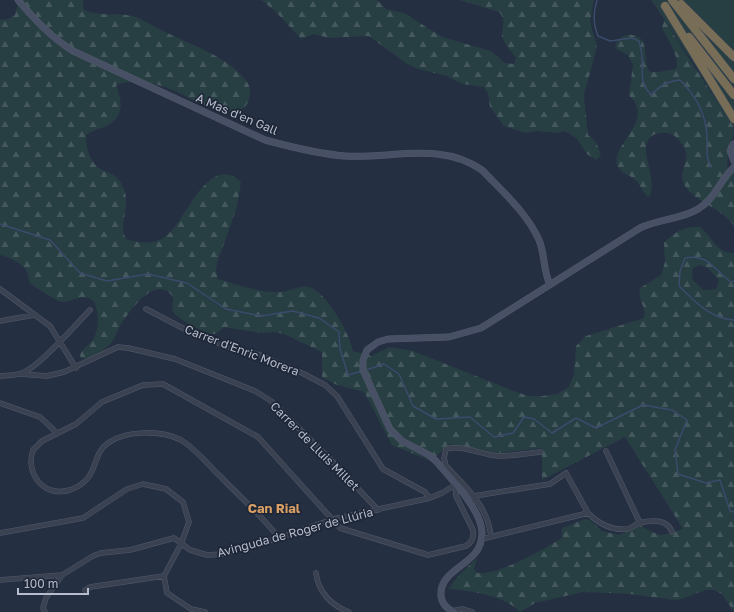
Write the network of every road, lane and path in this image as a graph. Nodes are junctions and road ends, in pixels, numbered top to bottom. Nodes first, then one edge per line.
1 (18, 0) edge
2 (672, 0) edge
3 (676, 0) edge
4 (662, 3) edge
5 (734, 57) edge
6 (734, 80) edge
7 (734, 95) edge
8 (734, 119) edge
9 (734, 144) edge
10 (733, 159) edge
11 (734, 167) edge
12 (728, 172) junction
13 (550, 285) junction
14 (0, 289) edge
15 (146, 309) dead end
16 (90, 310) dead end
17 (34, 315) junction
18 (0, 321) edge
19 (60, 341) junction
20 (76, 368) junction
21 (20, 374) junction
22 (0, 376) edge
23 (0, 403) edge
24 (58, 433) junction
25 (541, 452) dead end
26 (606, 452) dead end
27 (455, 484) junction
28 (474, 496) junction
29 (430, 498) junction
30 (378, 510) junction
31 (588, 513) junction
32 (333, 520) junction
33 (640, 523) junction
34 (672, 532) dead end
35 (0, 533) edge
36 (491, 537) junction
37 (279, 538) junction
38 (482, 539) junction
39 (181, 544) junction
40 (316, 573) dead end
41 (62, 575) junction
42 (164, 576) junction
43 (0, 580) edge
44 (85, 590) dead end
45 (45, 612) edge
46 (205, 612) edge
47 (349, 612) edge
48 (453, 612) edge
49 (472, 612) edge

1 - 13 main road, A Mas d'en Gall
2 - 6 highway
3 - 5 highway
4 - 7 highway
4 - 8 highway
9 - 10 main road
10 - 12 main road
11 - 12 main road
12 - 13 main road
13 - 27 main road
14 - 17 street
15 - 29 street, Carrer d'Enric Morera
16 - 19 street
17 - 18 street
17 - 19 street
19 - 20 street
19 - 21 street
20 - 21 street, Carrer de Lluis Millet
20 - 30 street, Carrer de Lluis Millet
21 - 22 street, Carrer de Lluis Millet
23 - 24 street
24 - 32 street
24 - 37 street
25 - 28 street
26 - 33 street
27 - 29 street, Avinguda de Roger de Llúria
27 - 32 street
27 - 38 main road
28 - 31 street
28 - 36 street
29 - 30 street, Avinguda de Roger de Llúria
30 - 32 street, Avinguda de Roger de Llúria
31 - 33 street
31 - 36 street
32 - 37 street, Avinguda de Roger de Llúria
33 - 34 street
35 - 39 street
36 - 38 street
37 - 39 street, Avinguda de Roger de Llúria
38 - 48 main road
39 - 41 street, Avinguda de Roger de Llúria
39 - 42 street
40 - 47 street
41 - 43 street
41 - 45 street
42 - 44 street
42 - 46 street
48 - 49 street

